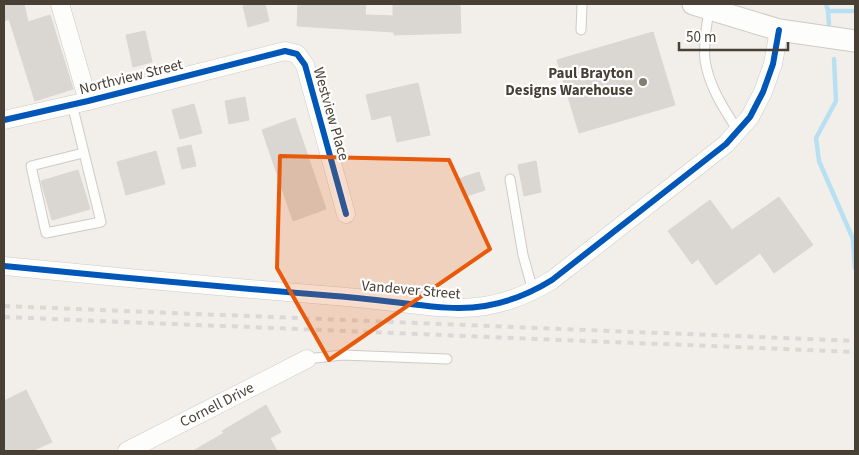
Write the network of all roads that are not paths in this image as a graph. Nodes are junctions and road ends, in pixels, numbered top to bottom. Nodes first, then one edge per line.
1 (60, 4) edge
2 (582, 4) edge
3 (701, 6) edge
4 (581, 30) dead end
5 (779, 30) junction
6 (855, 41) edge
7 (264, 56) joint
8 (80, 102) junction
9 (4, 120) edge
10 (738, 131) junction
11 (83, 153) junction
12 (510, 179) dead end
13 (346, 214) dead end
14 (4, 266) edge
15 (533, 291) junction
16 (307, 359) joint
17 (447, 359) dead end
18 (127, 451) edge

1 - 8 street
2 - 4 lane
3 - 5 street
3 - 10 lane
5 - 6 street
5 - 10 street, Vandever Street
7 - 8 street, Northview Street
7 - 13 street, Westview Place
8 - 9 street, Northview Street
8 - 11 lane
10 - 15 street, Vandever Street
11 - 11 lane
12 - 15 lane
14 - 15 street, Vandever Street
16 - 17 lane
16 - 18 street, Cornell Drive

